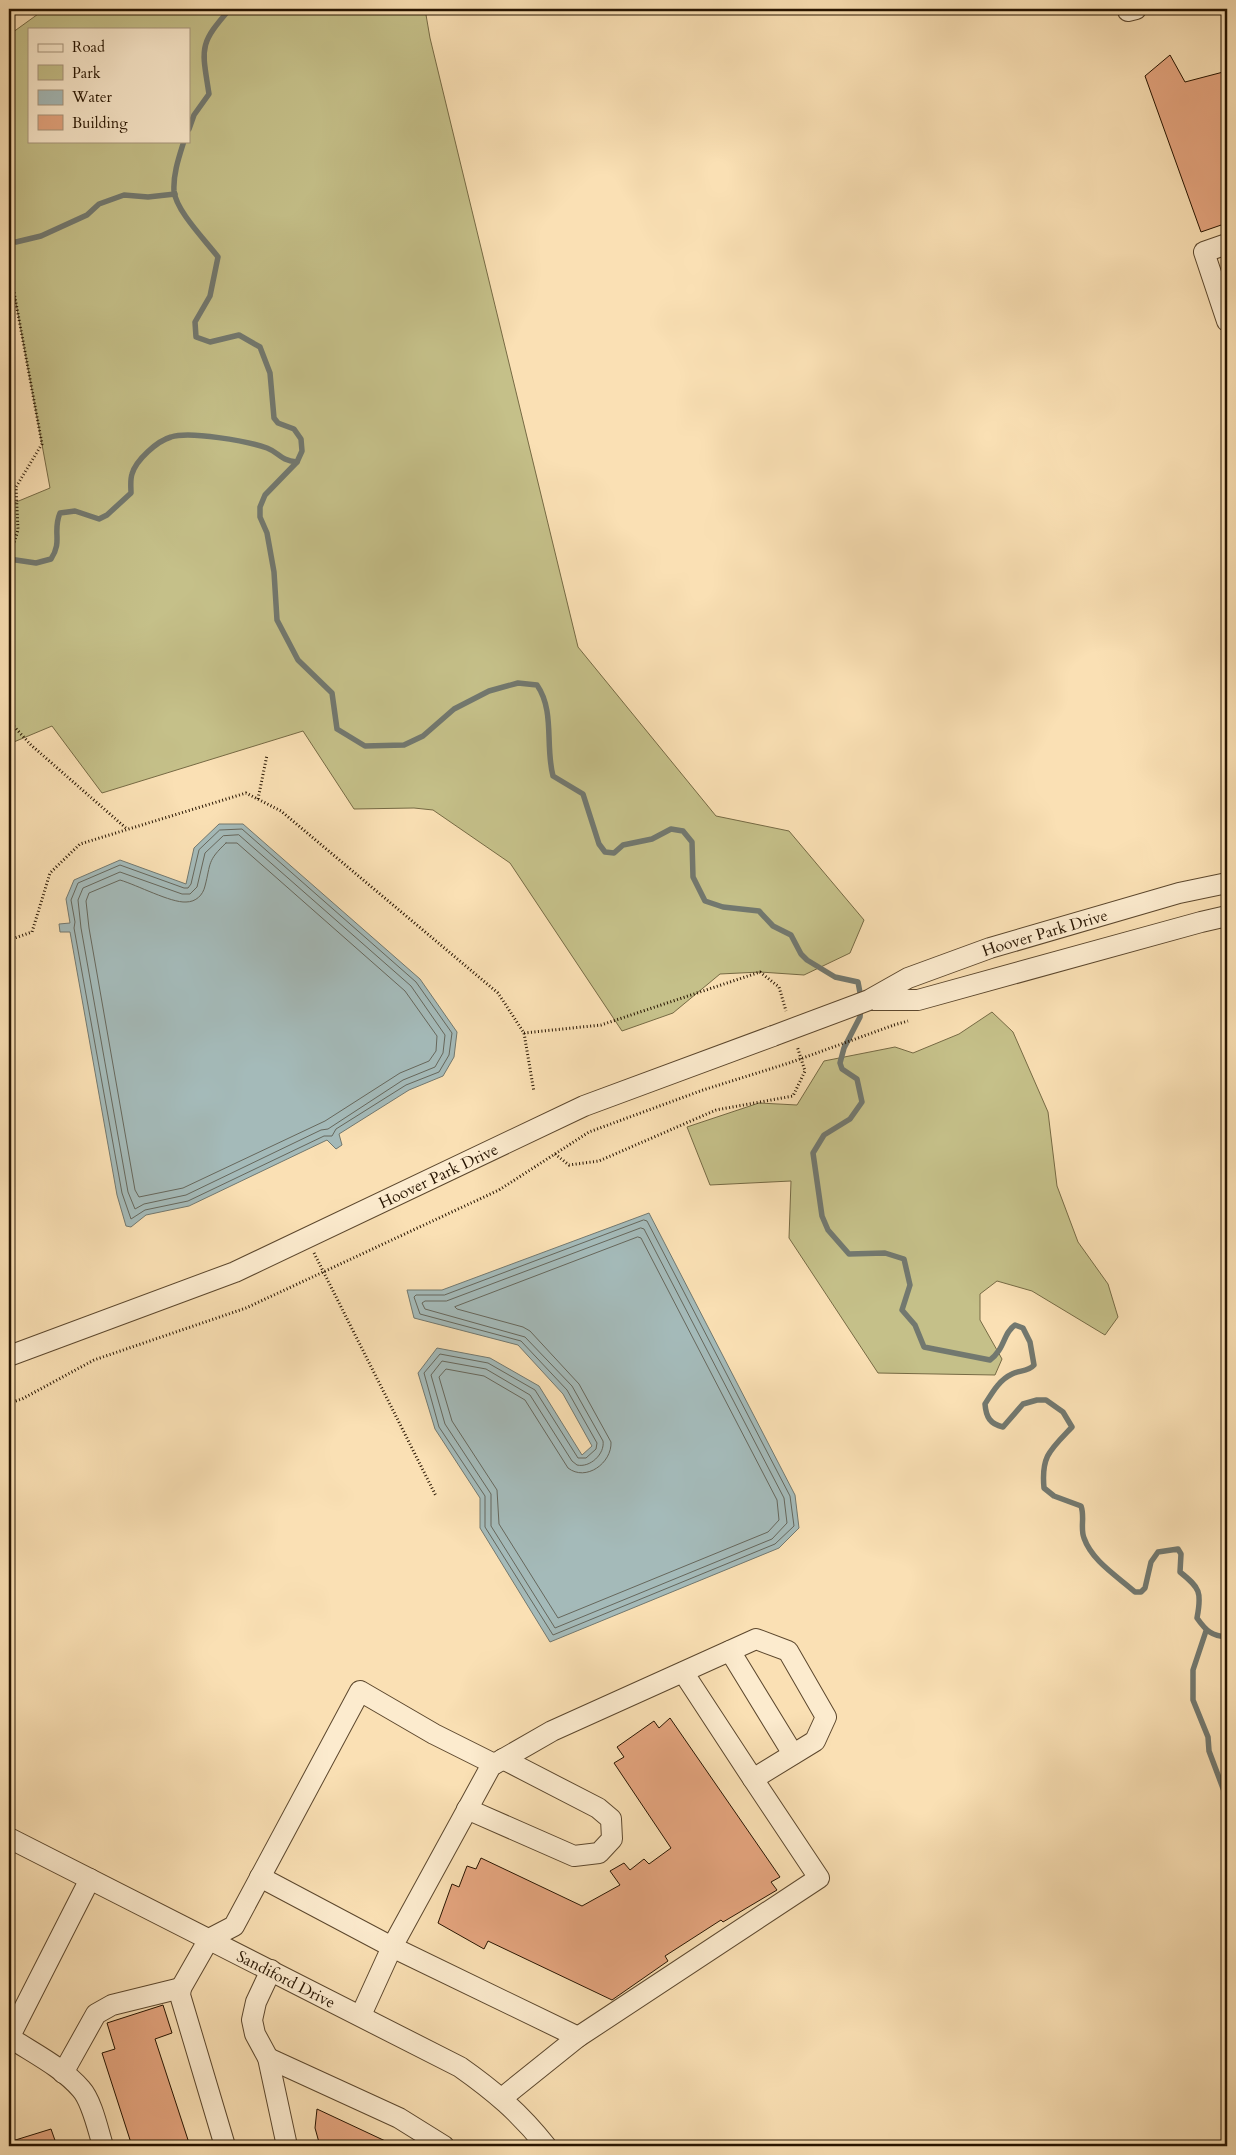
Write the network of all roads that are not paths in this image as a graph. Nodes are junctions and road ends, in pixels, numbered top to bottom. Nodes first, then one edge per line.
1 (1227, 244) edge
2 (1227, 321) edge
3 (1227, 883) edge
4 (1227, 916) edge
5 (870, 1000) junction
6 (9, 1356) edge
7 (730, 1651) junction
8 (683, 1672) junction
9 (794, 1754) junction
10 (498, 1762) junction
11 (753, 1779) junction
12 (468, 1808) junction
13 (9, 1838) edge
14 (260, 1877) junction
15 (90, 1879) junction
16 (209, 1939) junction
17 (392, 1947) junction
18 (271, 1970) junction
19 (181, 1988) junction
20 (361, 2015) junction
21 (578, 2037) junction
22 (9, 2038) edge
23 (268, 2058) junction
24 (63, 2073) junction
25 (502, 2098) junction
26 (103, 2146) edge
27 (225, 2146) edge
28 (287, 2146) edge
29 (444, 2146) edge
30 (546, 2146) edge

1 - 2 street
3 - 5 street, Hoover Park Drive
4 - 5 street, Hoover Park Drive
5 - 6 street, Hoover Park Drive, bridge
7 - 8 street
7 - 9 street
7 - 9 street
8 - 10 street
8 - 11 street
9 - 11 street
10 - 12 street
10 - 12 street
10 - 14 street
11 - 21 street
12 - 17 street
13 - 15 street, Sandiford Drive
14 - 16 street
14 - 17 street
15 - 16 street, Sandiford Drive
15 - 22 street
16 - 18 street, Sandiford Drive
16 - 19 street
17 - 20 street
17 - 21 street
18 - 20 street, Sandiford Drive
18 - 23 street
19 - 24 street
19 - 27 street
20 - 25 street, Sandiford Drive
21 - 25 street
22 - 24 street
23 - 28 street
23 - 29 street
24 - 26 street
25 - 30 street, Sandiford Drive

